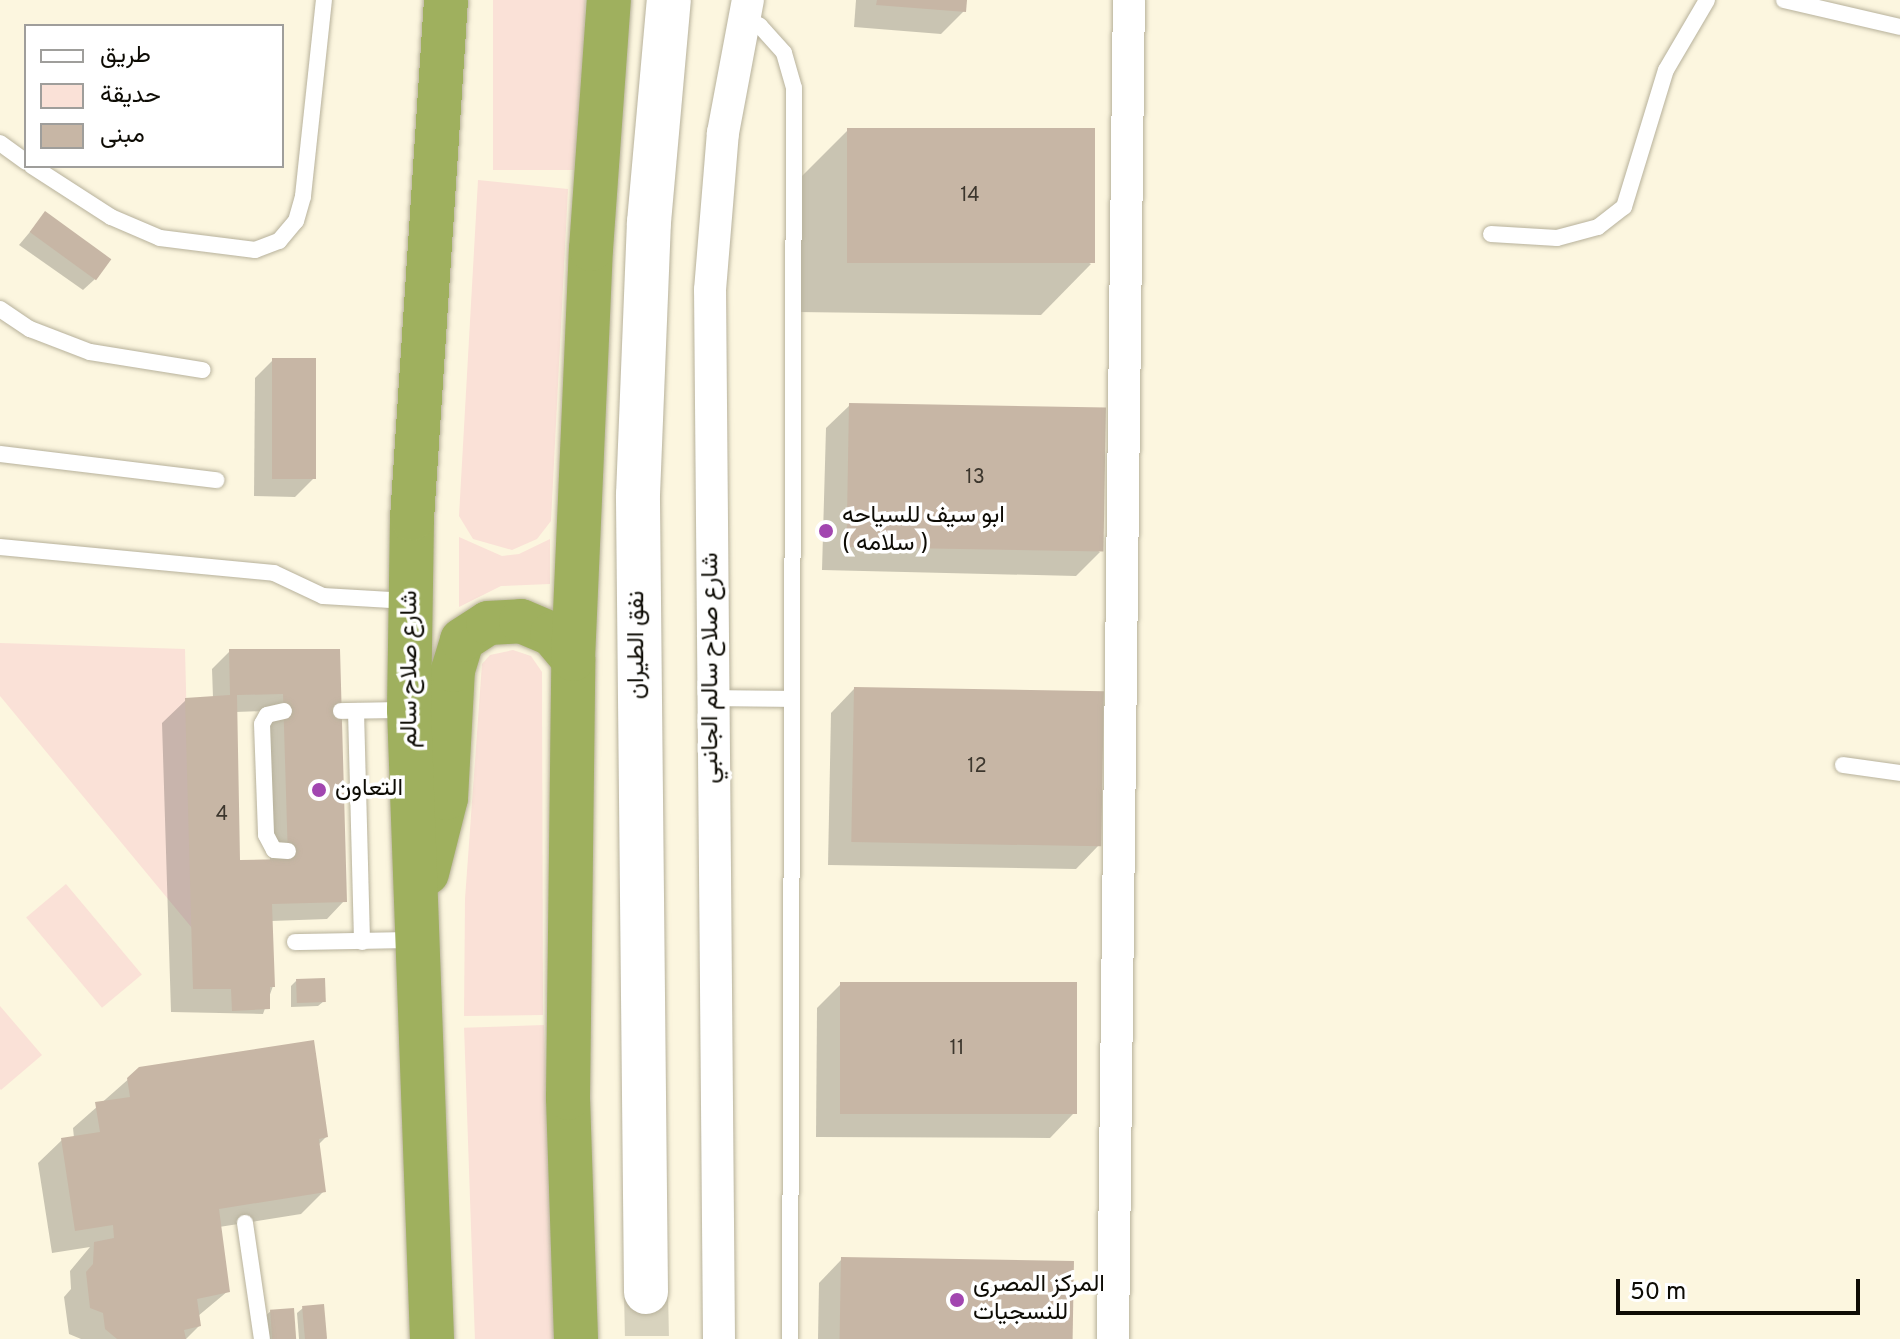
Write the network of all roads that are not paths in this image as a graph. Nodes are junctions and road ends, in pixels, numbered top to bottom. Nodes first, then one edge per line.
1 (324, 0) edge
2 (446, 0) edge
3 (609, 0) edge
4 (669, 0) edge
5 (1129, 0) edge
6 (1707, 0) edge
7 (1784, 0) edge
8 (746, 9) edge
9 (1900, 27) edge
10 (0, 143) edge
11 (24, 161) edge
12 (35, 168) edge
13 (1491, 234) dead end
14 (0, 309) edge
15 (203, 370) dead end
16 (0, 455) edge
17 (216, 480) dead end
18 (0, 547) edge
19 (411, 601) junction
20 (573, 659) junction
21 (712, 698) junction
22 (791, 699) junction
23 (409, 710) junction
24 (284, 711) dead end
25 (1843, 765) dead end
26 (1900, 773) edge
27 (288, 851) dead end
28 (415, 920) junction
29 (295, 942) dead end
30 (362, 942) junction
31 (245, 1223) dead end
32 (646, 1292) tunnel mouth
33 (262, 1339) edge
34 (432, 1339) edge
35 (576, 1339) edge
36 (719, 1339) edge
37 (790, 1339) edge
38 (1113, 1339) edge

1 - 12 lane
2 - 19 highway, شارع صلاح سالم
3 - 20 highway
4 - 32 main road, نفق الطيران
5 - 38 street
6 - 13 lane
7 - 9 lane
8 - 21 street, شارع صلاح سالم الجانبي
8 - 22 lane
10 - 11 lane
14 - 15 lane
16 - 17 lane
18 - 19 lane
19 - 23 highway, شارع صلاح سالم
20 - 28 highway
20 - 35 highway
21 - 22 lane
21 - 36 street, شارع صلاح سالم الجانبي
22 - 37 lane
23 - 28 highway, شارع صلاح سالم
23 - 30 lane
24 - 27 lane
25 - 26 lane
28 - 30 lane
28 - 34 highway, شارع صلاح سالم
29 - 30 lane
31 - 33 lane

